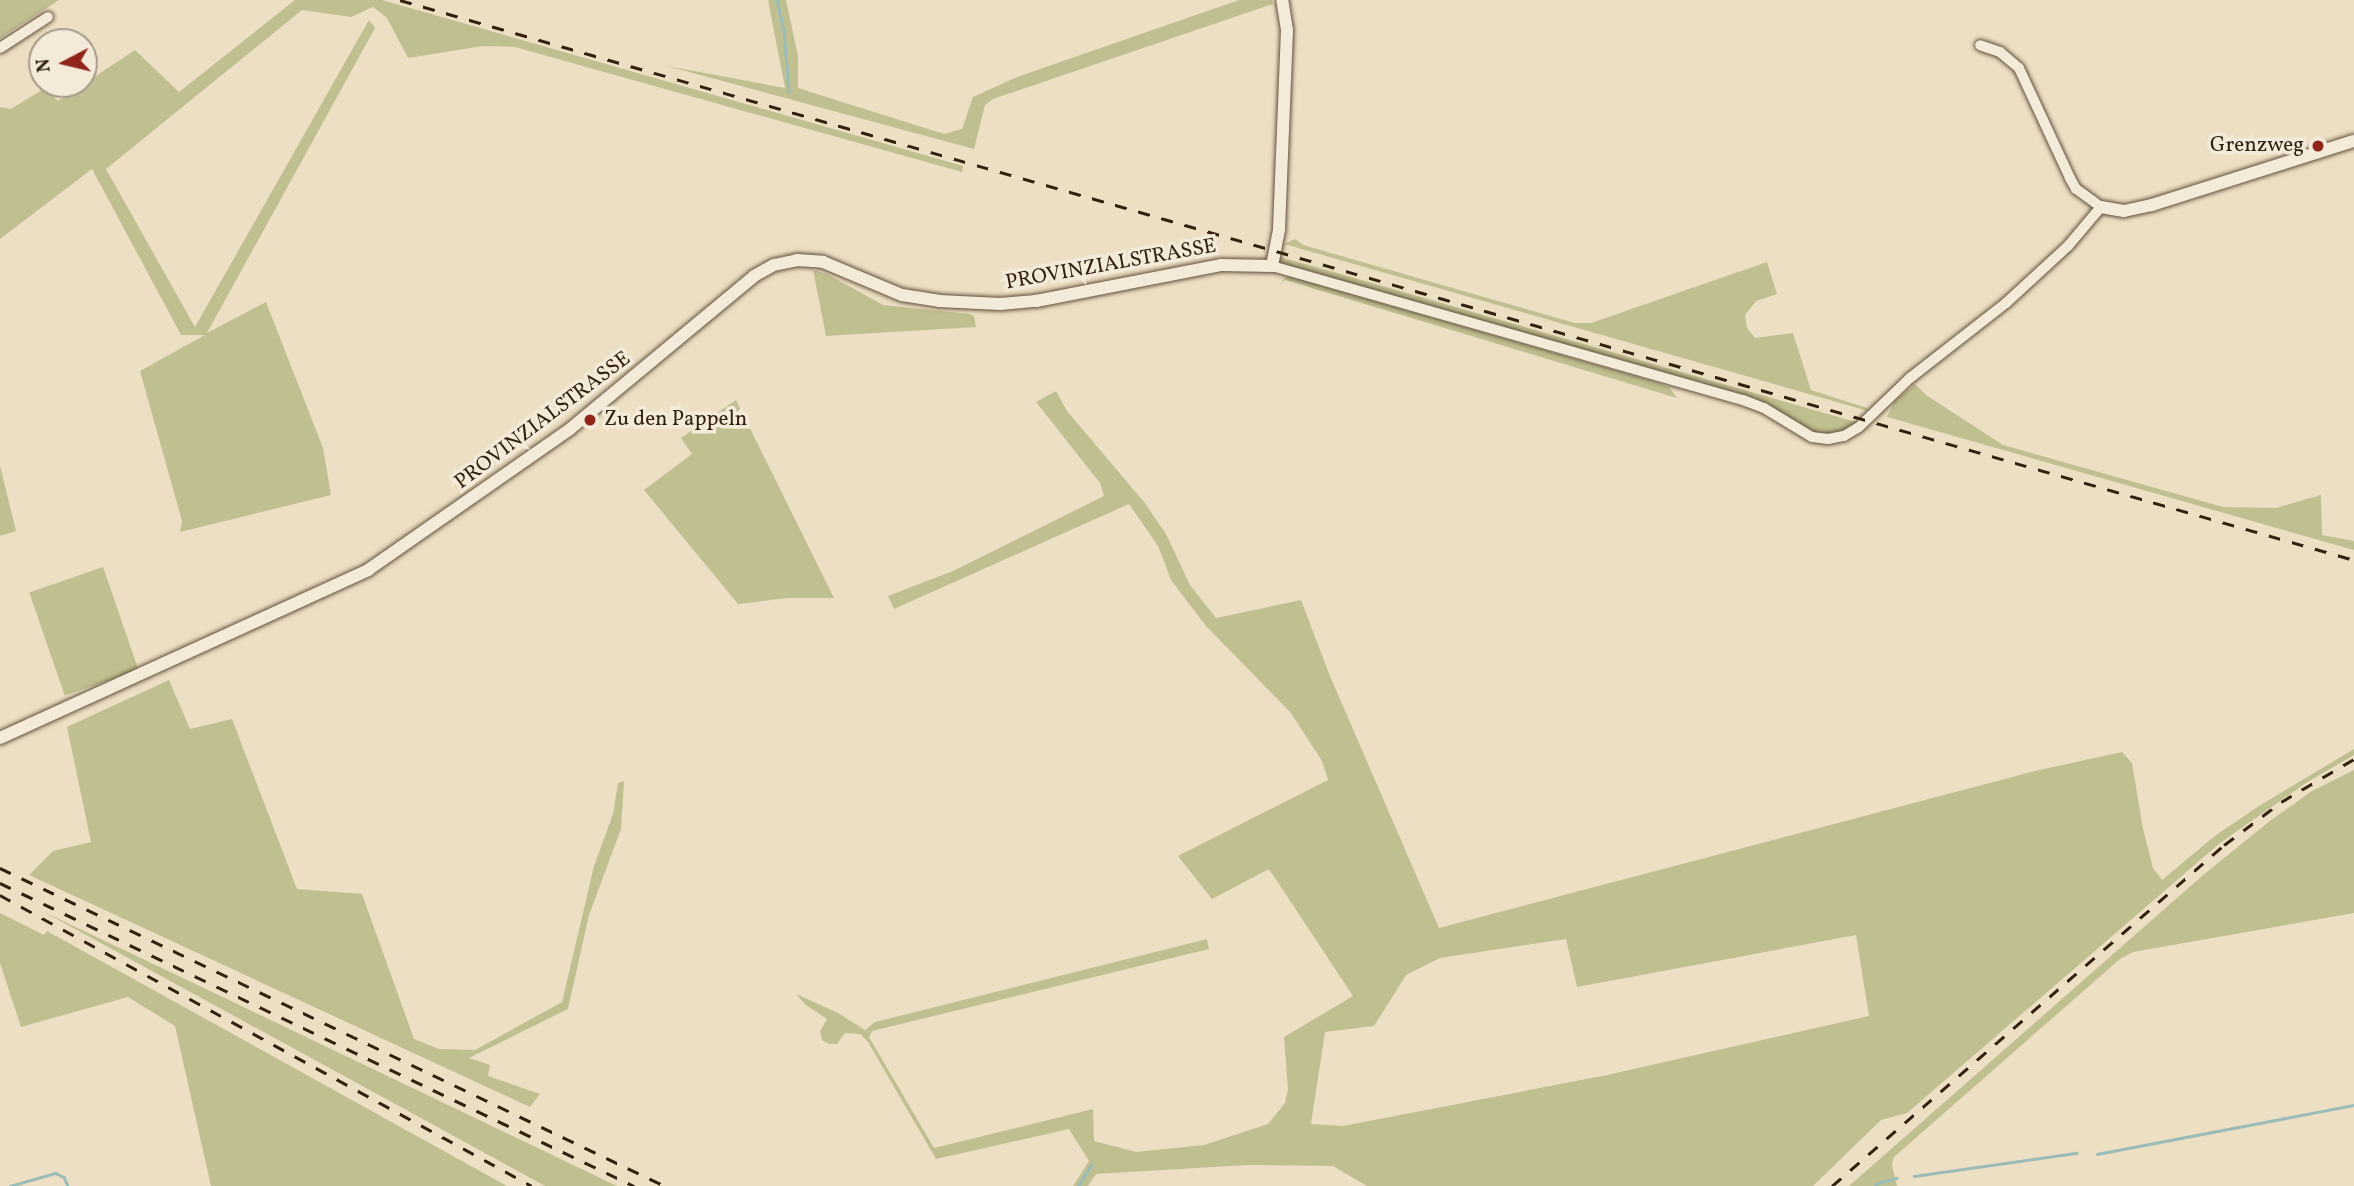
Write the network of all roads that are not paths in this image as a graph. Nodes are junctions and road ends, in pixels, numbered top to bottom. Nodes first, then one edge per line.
1 (1282, 0) edge
2 (48, 17) dead end
3 (1980, 45) dead end
4 (0, 48) edge
5 (2354, 141) edge
6 (2101, 207) junction
7 (1272, 266) junction
8 (0, 738) edge

1 - 7 street
2 - 4 street
3 - 6 street
5 - 6 street
6 - 7 street, PROVINZIALSTRASSE
7 - 8 street, PROVINZIALSTRASSE

